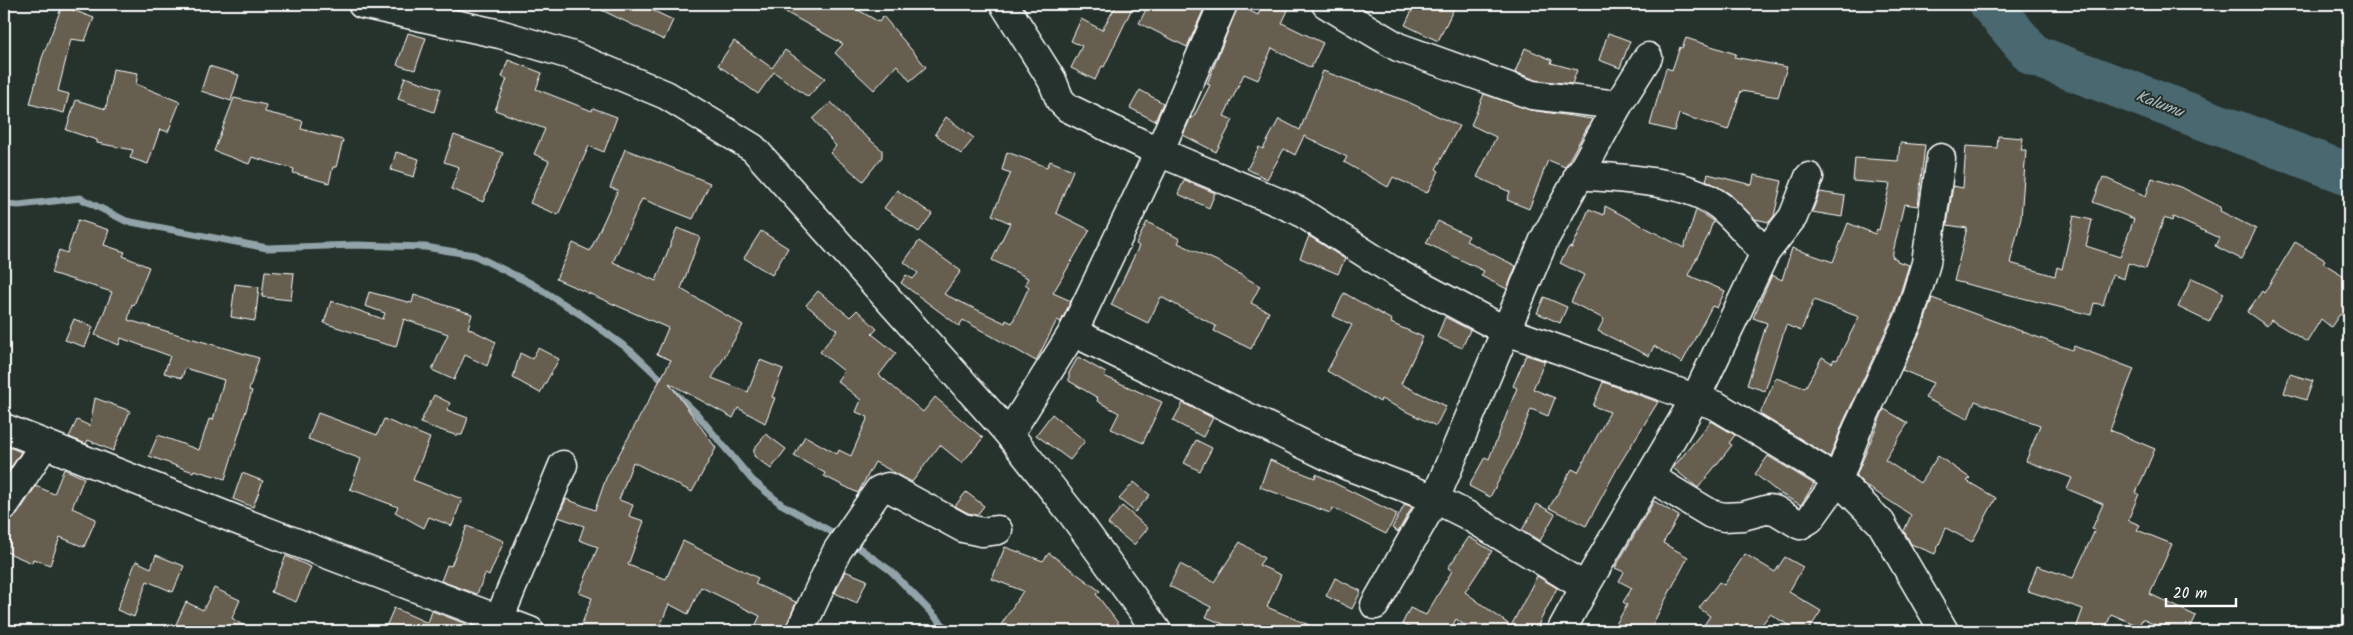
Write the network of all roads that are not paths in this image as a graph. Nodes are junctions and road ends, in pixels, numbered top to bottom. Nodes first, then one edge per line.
1 (362, 4) edge
2 (1004, 4) edge
3 (1222, 4) edge
4 (1326, 4) edge
5 (1648, 57) dead end
6 (1618, 105) junction
7 (1158, 152) junction
8 (1941, 158) dead end
9 (1578, 175) junction
10 (1809, 177) dead end
11 (1765, 253) junction
12 (1504, 330) junction
13 (1073, 332) junction
14 (1696, 397) junction
15 (4, 428) edge
16 (1009, 434) junction
17 (44, 444) junction
18 (563, 465) dead end
19 (1650, 477) junction
20 (1838, 480) junction
21 (1434, 499) junction
22 (4, 506) edge
23 (998, 530) dead end
24 (1585, 588) junction
25 (1375, 605) dead end
26 (497, 625) edge
27 (530, 631) edge
28 (800, 631) edge
29 (1157, 631) edge
30 (1562, 631) edge
31 (1944, 631) edge

1 - 16 street
2 - 7 street
3 - 7 street
4 - 6 street
5 - 6 street
6 - 9 street
7 - 12 street
7 - 13 street
8 - 20 street
9 - 11 street
9 - 12 street
10 - 11 street
11 - 14 street
12 - 14 street
12 - 21 street
13 - 16 street
13 - 21 street
14 - 19 street
14 - 20 street
15 - 17 street
16 - 29 street
17 - 22 street
17 - 26 street
18 - 26 street
19 - 20 street
19 - 24 street
20 - 31 street
21 - 24 street
21 - 25 street
23 - 28 street
24 - 30 street
26 - 27 street

